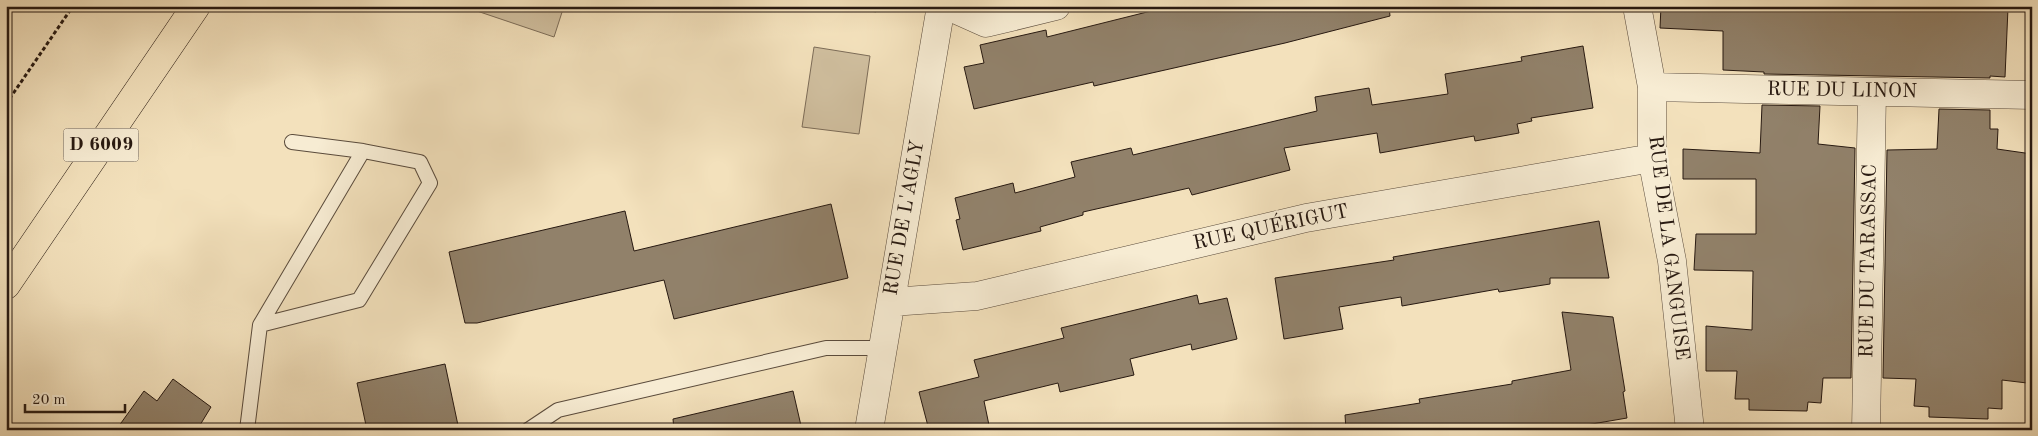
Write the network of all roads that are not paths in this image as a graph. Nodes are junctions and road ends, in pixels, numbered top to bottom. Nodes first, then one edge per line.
1 (196, 6) edge
2 (941, 6) edge
3 (948, 6) edge
4 (1056, 6) edge
5 (1637, 6) edge
6 (1652, 87) junction
7 (1872, 92) junction
8 (2032, 95) edge
9 (292, 142) dead end
10 (363, 150) junction
11 (1652, 158) junction
12 (6, 285) edge
13 (891, 302) junction
14 (260, 325) junction
15 (884, 348) junction
16 (247, 430) edge
17 (528, 430) edge
18 (869, 430) edge
19 (1690, 430) edge
20 (1866, 430) edge

1 - 12 main road, D 6009
2 - 13 street, RUE DE L'AGLY
3 - 4 street
5 - 6 street, RUE DE LA GANGUISE
6 - 7 street, RUE DU LINON
6 - 11 street, RUE DE LA GANGUISE
7 - 8 street, RUE DU LINON
7 - 20 street, RUE DU TARASSAC
9 - 10 lane
10 - 14 lane
10 - 14 lane
11 - 13 street, RUE QUÉRIGUT
11 - 19 street, RUE DE LA GANGUISE
13 - 15 street, RUE DE L'AGLY
14 - 16 lane
15 - 17 lane
15 - 18 street, RUE DE L'AGLY

